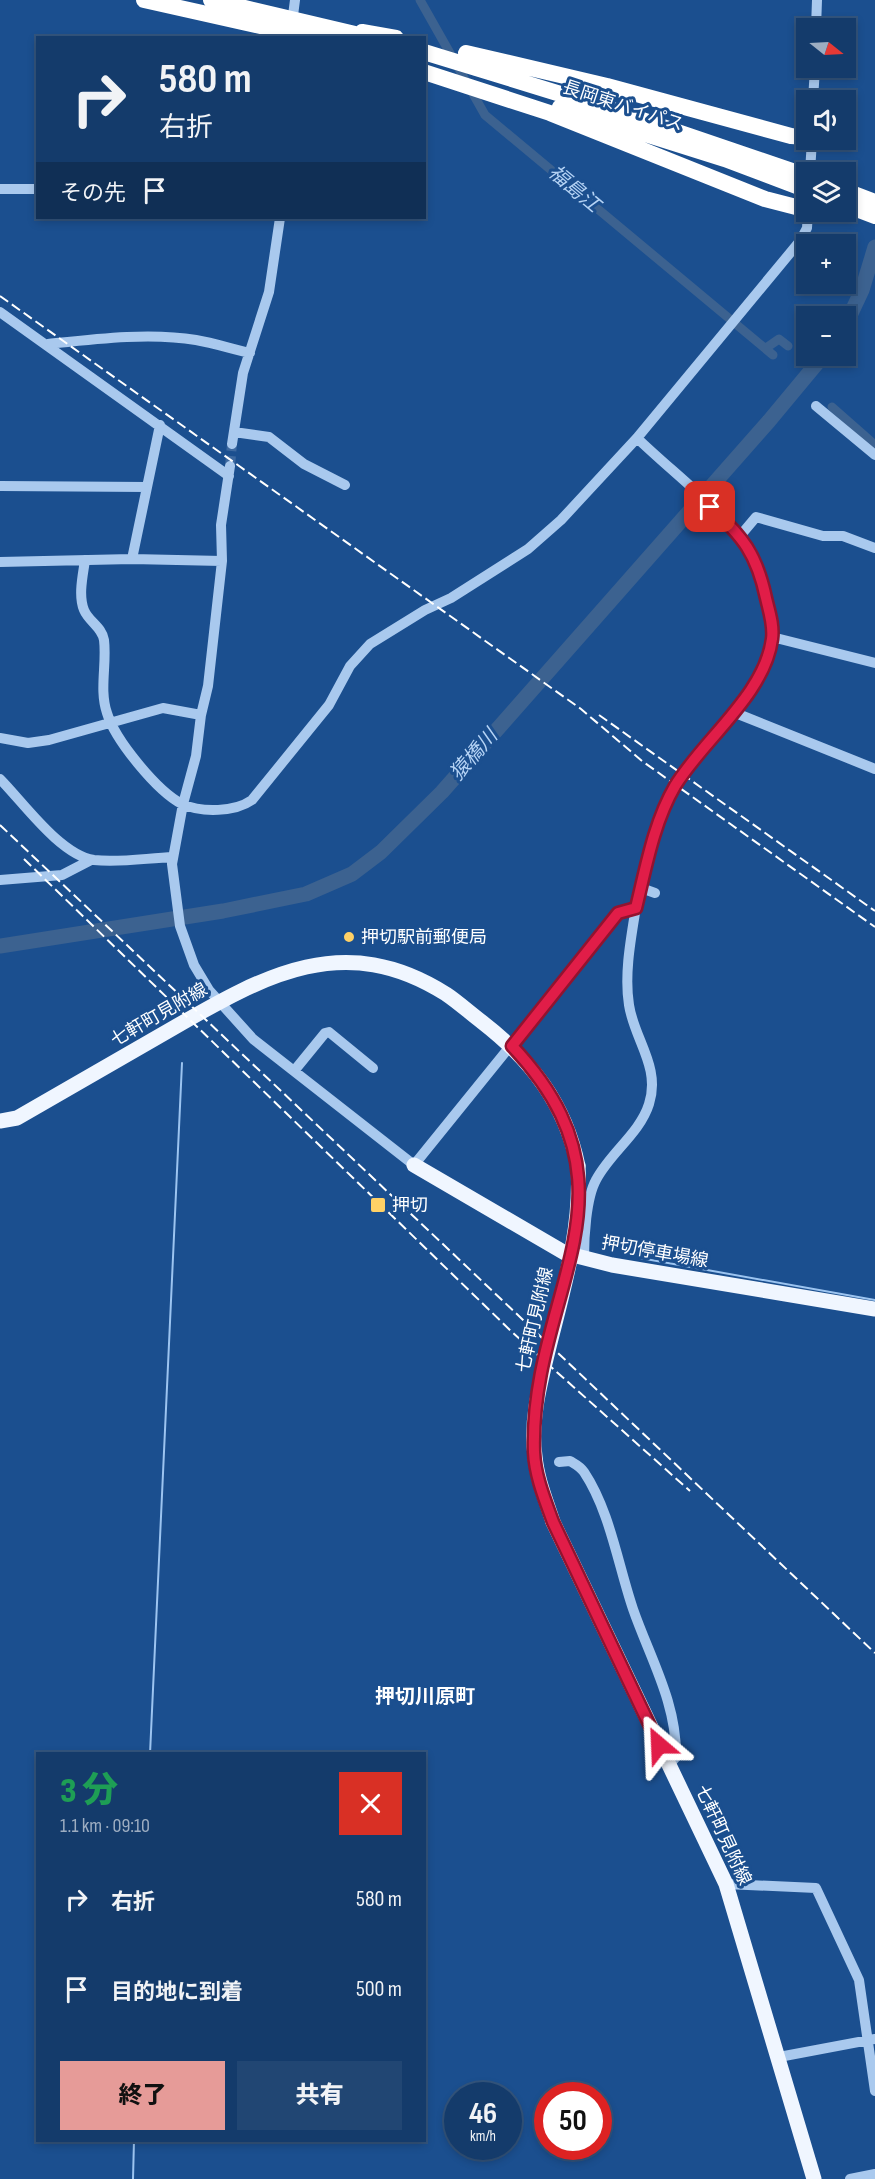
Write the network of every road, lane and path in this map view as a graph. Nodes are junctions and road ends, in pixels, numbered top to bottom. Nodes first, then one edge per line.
1 (144, 0) edge
2 (211, 0) edge
3 (295, 0) edge
4 (817, 0) edge
5 (816, 18) edge
6 (338, 28) junction
7 (291, 29) edge
8 (309, 36) edge
9 (365, 36) edge
10 (384, 36) edge
11 (426, 44) edge
12 (426, 52) edge
13 (480, 62) junction
14 (426, 71) edge
15 (494, 90) junction
16 (796, 136) edge
17 (796, 177) edge
18 (0, 189) edge
19 (36, 189) edge
20 (856, 195) edge
21 (875, 202) edge
22 (796, 207) edge
23 (856, 209) edge
24 (875, 216) edge
25 (280, 219) edge
26 (807, 222) edge
27 (0, 312) edge
28 (48, 344) junction
29 (250, 353) junction
30 (816, 406) dead end
31 (160, 425) junction
32 (234, 432) junction
33 (637, 438) junction
34 (232, 444) tunnel mouth
35 (875, 455) edge
36 (345, 485) dead end
37 (0, 486) edge
38 (147, 487) junction
39 (740, 536) junction
40 (875, 548) edge
41 (132, 559) junction
42 (85, 560) junction
43 (222, 561) junction
44 (0, 562) edge
45 (772, 637) junction
46 (875, 663) edge
47 (733, 712) junction
48 (201, 715) junction
49 (110, 723) junction
50 (0, 738) edge
51 (875, 769) edge
52 (0, 778) edge
53 (183, 804) junction
54 (173, 857) junction
55 (91, 860) junction
56 (0, 880) edge
57 (640, 888) junction
58 (655, 893) dead end
59 (636, 908) junction
60 (219, 1002) junction
61 (512, 1046) junction
62 (374, 1068) dead end
63 (294, 1071) junction
64 (0, 1121) edge
65 (414, 1165) junction
66 (584, 1258) junction
67 (875, 1309) edge
68 (559, 1462) dead end
69 (669, 1765) junction
70 (726, 1884) junction
71 (870, 2040) edge
72 (779, 2057) junction
73 (875, 2091) edge
74 (875, 2174) edge
75 (814, 2179) edge
76 (850, 2179) edge

1 - 7 highway
2 - 7 highway
3 - 7 street
4 - 5 street
6 - 7 highway
6 - 9 highway
6 - 10 highway
7 - 8 highway
11 - 13 highway
12 - 13 highway, 長岡東バイパス
13 - 16 highway
13 - 17 highway, 長岡東バイパス
14 - 15 highway
15 - 17 highway, 長岡東バイパス
15 - 22 highway
18 - 19 street
20 - 21 highway
23 - 24 highway
25 - 29 street
26 - 33 street
27 - 28 street
28 - 29 street
28 - 31 street
29 - 32 street
30 - 35 street
31 - 38 street
31 - 43 street
32 - 34 street
32 - 36 street
33 - 39 street
33 - 53 street
37 - 38 street
38 - 41 street
39 - 40 street
39 - 45 street
41 - 42 street
41 - 43 street
42 - 44 street
42 - 49 street
43 - 48 street
45 - 46 street
45 - 47 street
47 - 51 street
47 - 57 street
48 - 49 street
48 - 53 street
49 - 50 street
49 - 53 street
52 - 55 street
53 - 54 street
54 - 55 street
54 - 60 street
55 - 56 street
57 - 58 street
57 - 59 street
59 - 61 street
59 - 66 street
60 - 61 main road, 七軒町見附線
60 - 63 street
60 - 64 main road, 七軒町見附線
61 - 65 street
61 - 69 main road, 七軒町見附線, bridge
62 - 63 street
63 - 65 street
65 - 66 main road, 押切停車場線
66 - 67 main road, 押切停車場線
68 - 69 street
69 - 70 main road, 七軒町見附線
70 - 71 street
70 - 72 main road, 七軒町見附線
71 - 72 street
71 - 73 street
72 - 75 main road, 七軒町見附線
74 - 76 street

